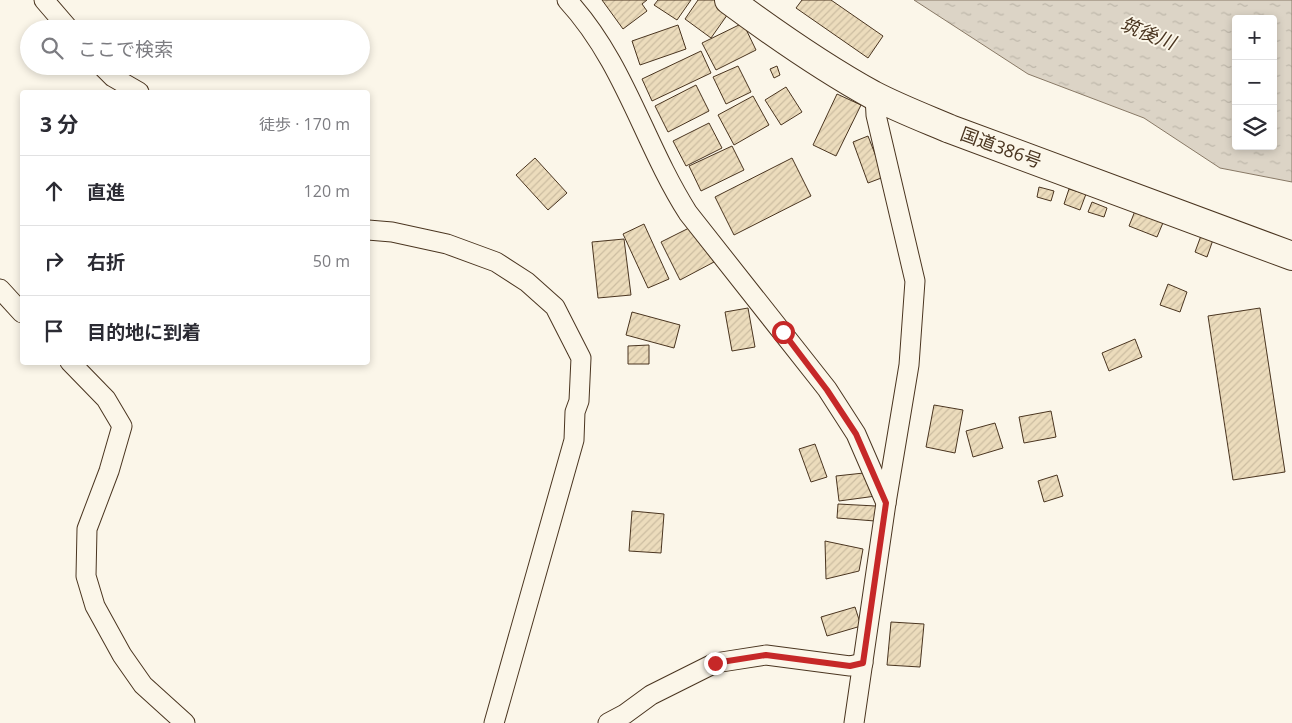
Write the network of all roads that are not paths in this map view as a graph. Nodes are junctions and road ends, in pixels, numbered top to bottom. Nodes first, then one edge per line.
1 (44, 0) edge
2 (568, 0) edge
3 (729, 0) edge
4 (61, 20) edge
5 (111, 75) edge
6 (136, 90) edge
7 (875, 96) junction
8 (370, 230) edge
9 (1292, 256) edge
10 (0, 289) edge
11 (20, 311) edge
12 (73, 365) edge
13 (886, 503) junction
14 (863, 663) junction
15 (186, 723) edge
16 (494, 723) edge
17 (608, 723) edge
18 (854, 723) edge

1 - 4 street
2 - 13 street
3 - 7 highway, 国道386号
5 - 6 street
7 - 9 highway, 国道386号
7 - 13 street
8 - 16 street
10 - 11 street
12 - 15 street
13 - 14 street
14 - 17 street
14 - 18 street

